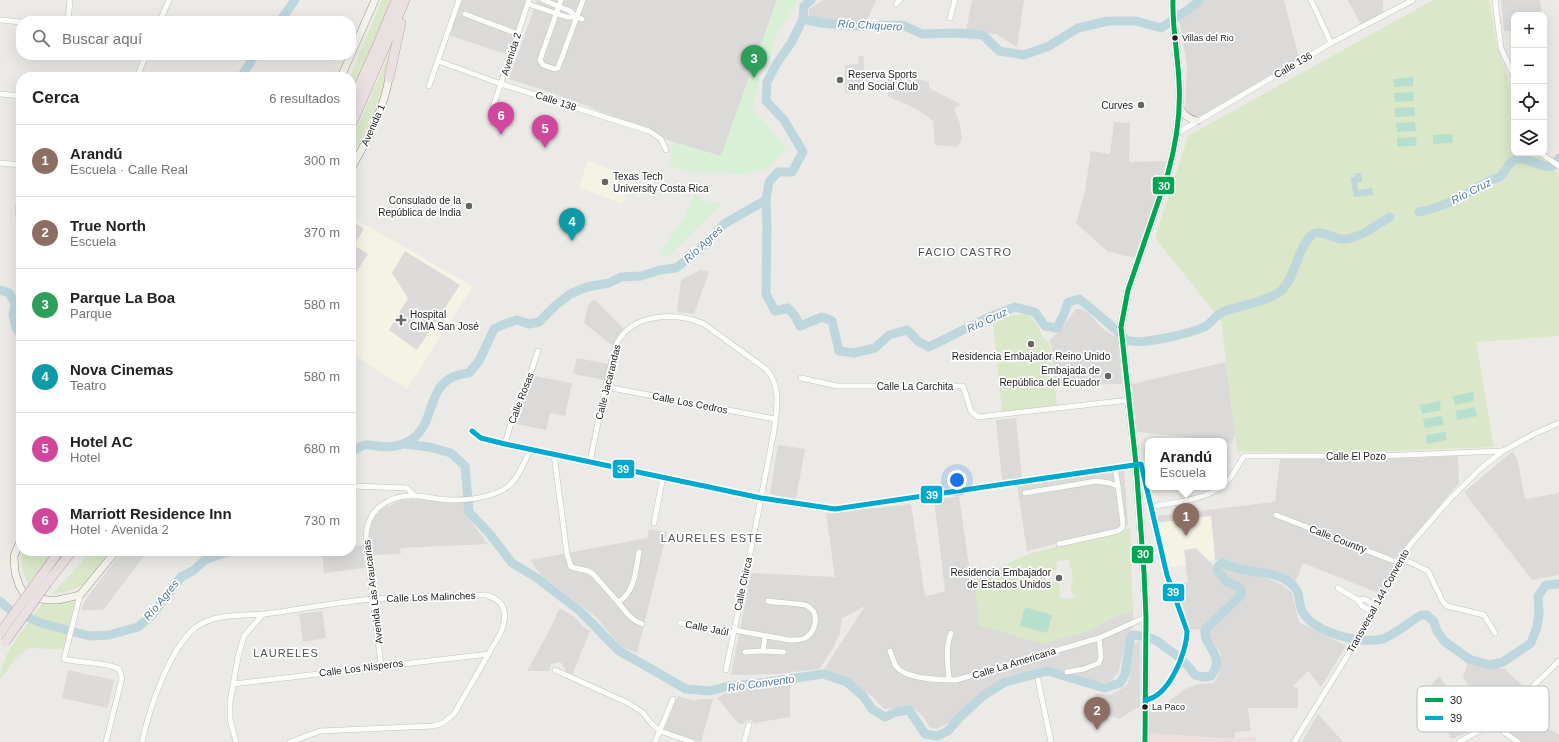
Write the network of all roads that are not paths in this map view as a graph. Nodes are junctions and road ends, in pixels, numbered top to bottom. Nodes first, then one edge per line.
1 (70, 0) edge
2 (169, 0) edge
3 (375, 0) edge
4 (402, 0) edge
5 (459, 0) edge
6 (543, 0) edge
7 (583, 0) edge
8 (955, 0) edge
9 (1311, 0) edge
10 (1413, 0) edge
11 (1496, 0) edge
12 (529, 2) edge
13 (560, 3) edge
14 (1173, 3) edge
15 (465, 14) dead end
16 (556, 14) junction
17 (68, 16) edge
18 (162, 16) edge
19 (579, 18) junction
20 (950, 18) dead end
21 (0, 20) edge
22 (16, 22) edge
23 (518, 34) junction
24 (1331, 43) junction
25 (356, 44) edge
26 (144, 60) edge
27 (349, 60) edge
28 (438, 61) junction
29 (1511, 70) edge
30 (140, 72) edge
31 (344, 72) edge
32 (389, 78) joint
33 (501, 84) junction
34 (429, 86) dead end
35 (356, 92) edge
36 (0, 94) edge
37 (16, 96) edge
38 (1179, 106) junction
39 (493, 107) dead end
40 (356, 114) edge
41 (1197, 121) junction
42 (1176, 134) junction
43 (666, 150) dead end
44 (1544, 156) edge
45 (356, 160) edge
46 (0, 163) edge
47 (16, 165) edge
48 (1559, 166) edge
49 (538, 351) dead end
50 (800, 378) dead end
51 (606, 387) junction
52 (1129, 400) junction
53 (775, 419) junction
54 (1559, 423) edge
55 (472, 431) dead end
56 (505, 444) junction
57 (530, 450) junction
58 (1503, 451) junction
59 (554, 454) junction
60 (590, 462) junction
61 (1136, 464) junction
62 (1115, 467) junction
63 (662, 477) junction
64 (1145, 480) edge
65 (1227, 481) edge
66 (356, 486) edge
67 (1118, 486) junction
68 (1147, 490) edge
69 (1216, 490) edge
70 (1025, 493) dead end
71 (414, 496) junction
72 (761, 498) junction
73 (1151, 507) junction
74 (1276, 515) dead end
75 (654, 524) dead end
76 (1059, 544) dead end
77 (16, 551) edge
78 (639, 552) dead end
79 (55, 556) edge
80 (68, 556) edge
81 (73, 556) edge
82 (112, 556) edge
83 (1400, 561) junction
84 (50, 580) junction
85 (1338, 588) dead end
86 (80, 595) junction
87 (67, 598) junction
88 (373, 599) junction
89 (1358, 600) junction
90 (768, 601) dead end
91 (618, 602) junction
92 (1378, 606) junction
93 (76, 611) junction
94 (1374, 612) junction
95 (263, 614) junction
96 (1146, 617) junction
97 (680, 623) dead end
98 (642, 624) dead end
99 (734, 632) junction
100 (0, 633) edge
101 (951, 633) dead end
102 (1495, 633) dead end
103 (765, 636) junction
104 (1099, 638) junction
105 (2, 645) edge
106 (763, 651) junction
107 (890, 651) dead end
108 (745, 652) dead end
109 (784, 652) dead end
110 (489, 654) junction
111 (1559, 661) edge
112 (382, 666) junction
113 (556, 670) dead end
114 (726, 670) dead end
115 (1067, 672) dead end
116 (949, 680) junction
117 (1038, 680) dead end
118 (233, 684) junction
119 (1533, 686) edge
120 (673, 699) dead end
121 (1145, 700) junction
122 (749, 725) dead end
123 (660, 731) junction
124 (1477, 732) edge
125 (1504, 732) edge
126 (106, 742) edge
127 (142, 742) edge
128 (236, 742) edge
129 (290, 742) edge
130 (655, 742) edge
131 (692, 742) edge
132 (744, 742) edge
133 (1051, 742) edge
134 (1145, 742) edge
135 (1294, 742) edge
136 (1459, 742) edge
137 (1518, 742) edge

1 - 17 street
2 - 18 street
3 - 25 main road
4 - 32 highway
4 - 35 highway
4 - 40 highway
5 - 28 street
6 - 13 street
7 - 19 street
8 - 20 street
9 - 24 street
10 - 24 street, Calle 136
11 - 29 street
12 - 16 street
12 - 23 street, Avenida 2
13 - 16 street
13 - 19 street
14 - 38 main road
15 - 23 street
16 - 19 street
16 - 19 street
21 - 22 street
23 - 33 street, Avenida 2
24 - 41 street, Calle 136
26 - 30 street
27 - 31 main road
28 - 33 street, Calle 138
28 - 34 street
32 - 45 main road, Avenida 1
33 - 39 street, Avenida 2
33 - 43 street, Calle 138
36 - 37 street
38 - 41 main road
38 - 42 main road
41 - 42 street, Calle 136
42 - 52 main road
44 - 48 street
46 - 47 street
49 - 56 street, Calle Rosas
50 - 52 street, Calle La Carchita
51 - 53 street, Calle Los Cedros
51 - 53 street, Calle Jacarandas
51 - 60 street, Calle Jacarandas
52 - 61 main road
53 - 72 street, Calle Jacarandas
54 - 58 street, Transversal 144 Convento
55 - 56 street
56 - 57 street
57 - 59 street
57 - 71 street, Avenida Las Araucarias
58 - 65 street, Calle El Pozo
58 - 83 street, Transversal 144 Convento
59 - 60 street
59 - 91 street
60 - 63 street
61 - 62 street
61 - 64 street
61 - 96 main road
62 - 67 street
62 - 72 street
63 - 72 street
63 - 75 street
66 - 71 street
67 - 70 street
67 - 76 street
68 - 73 street
69 - 73 street
71 - 88 street, Avenida Las Araucarias
72 - 99 street, Calle Chirca
73 - 121 street
74 - 83 street, Calle Country
77 - 87 main road
78 - 91 street
79 - 100 highway, bridge
80 - 84 highway
81 - 84 highway
82 - 86 main road
83 - 92 street, Transversal 144 Convento
83 - 102 street, Calle Country
84 - 105 highway, bridge
85 - 89 street
86 - 87 main road
86 - 93 street
87 - 93 street
88 - 95 street, Calle Los Malinches
88 - 110 street, Calle Los Malinches
88 - 112 street, Avenida Las Araucarias
89 - 92 street
89 - 94 street
90 - 103 street, Calle Jaúl
91 - 98 street
92 - 94 street, Transversal 144 Convento
93 - 126 street
94 - 135 street, Transversal 144 Convento
95 - 118 street
95 - 127 street, Calle Los Malinches
96 - 104 street, Calle La Americana
96 - 121 main road
97 - 99 street, Calle Jaúl
99 - 103 street, Calle Jaúl
99 - 114 street, Calle Chirca
101 - 116 street
103 - 106 street
104 - 115 street
104 - 116 street, Calle La Americana
106 - 108 street
106 - 109 street
107 - 116 street, Calle La Americana
110 - 112 street, Calle Los Nísperos
110 - 129 street, Calle Los Malinches
111 - 119 street
112 - 118 street, Calle Los Nísperos
113 - 123 street
117 - 133 street
118 - 128 street
120 - 123 street
121 - 134 main road
122 - 132 street
123 - 130 street
123 - 131 street
124 - 136 street
125 - 137 street

